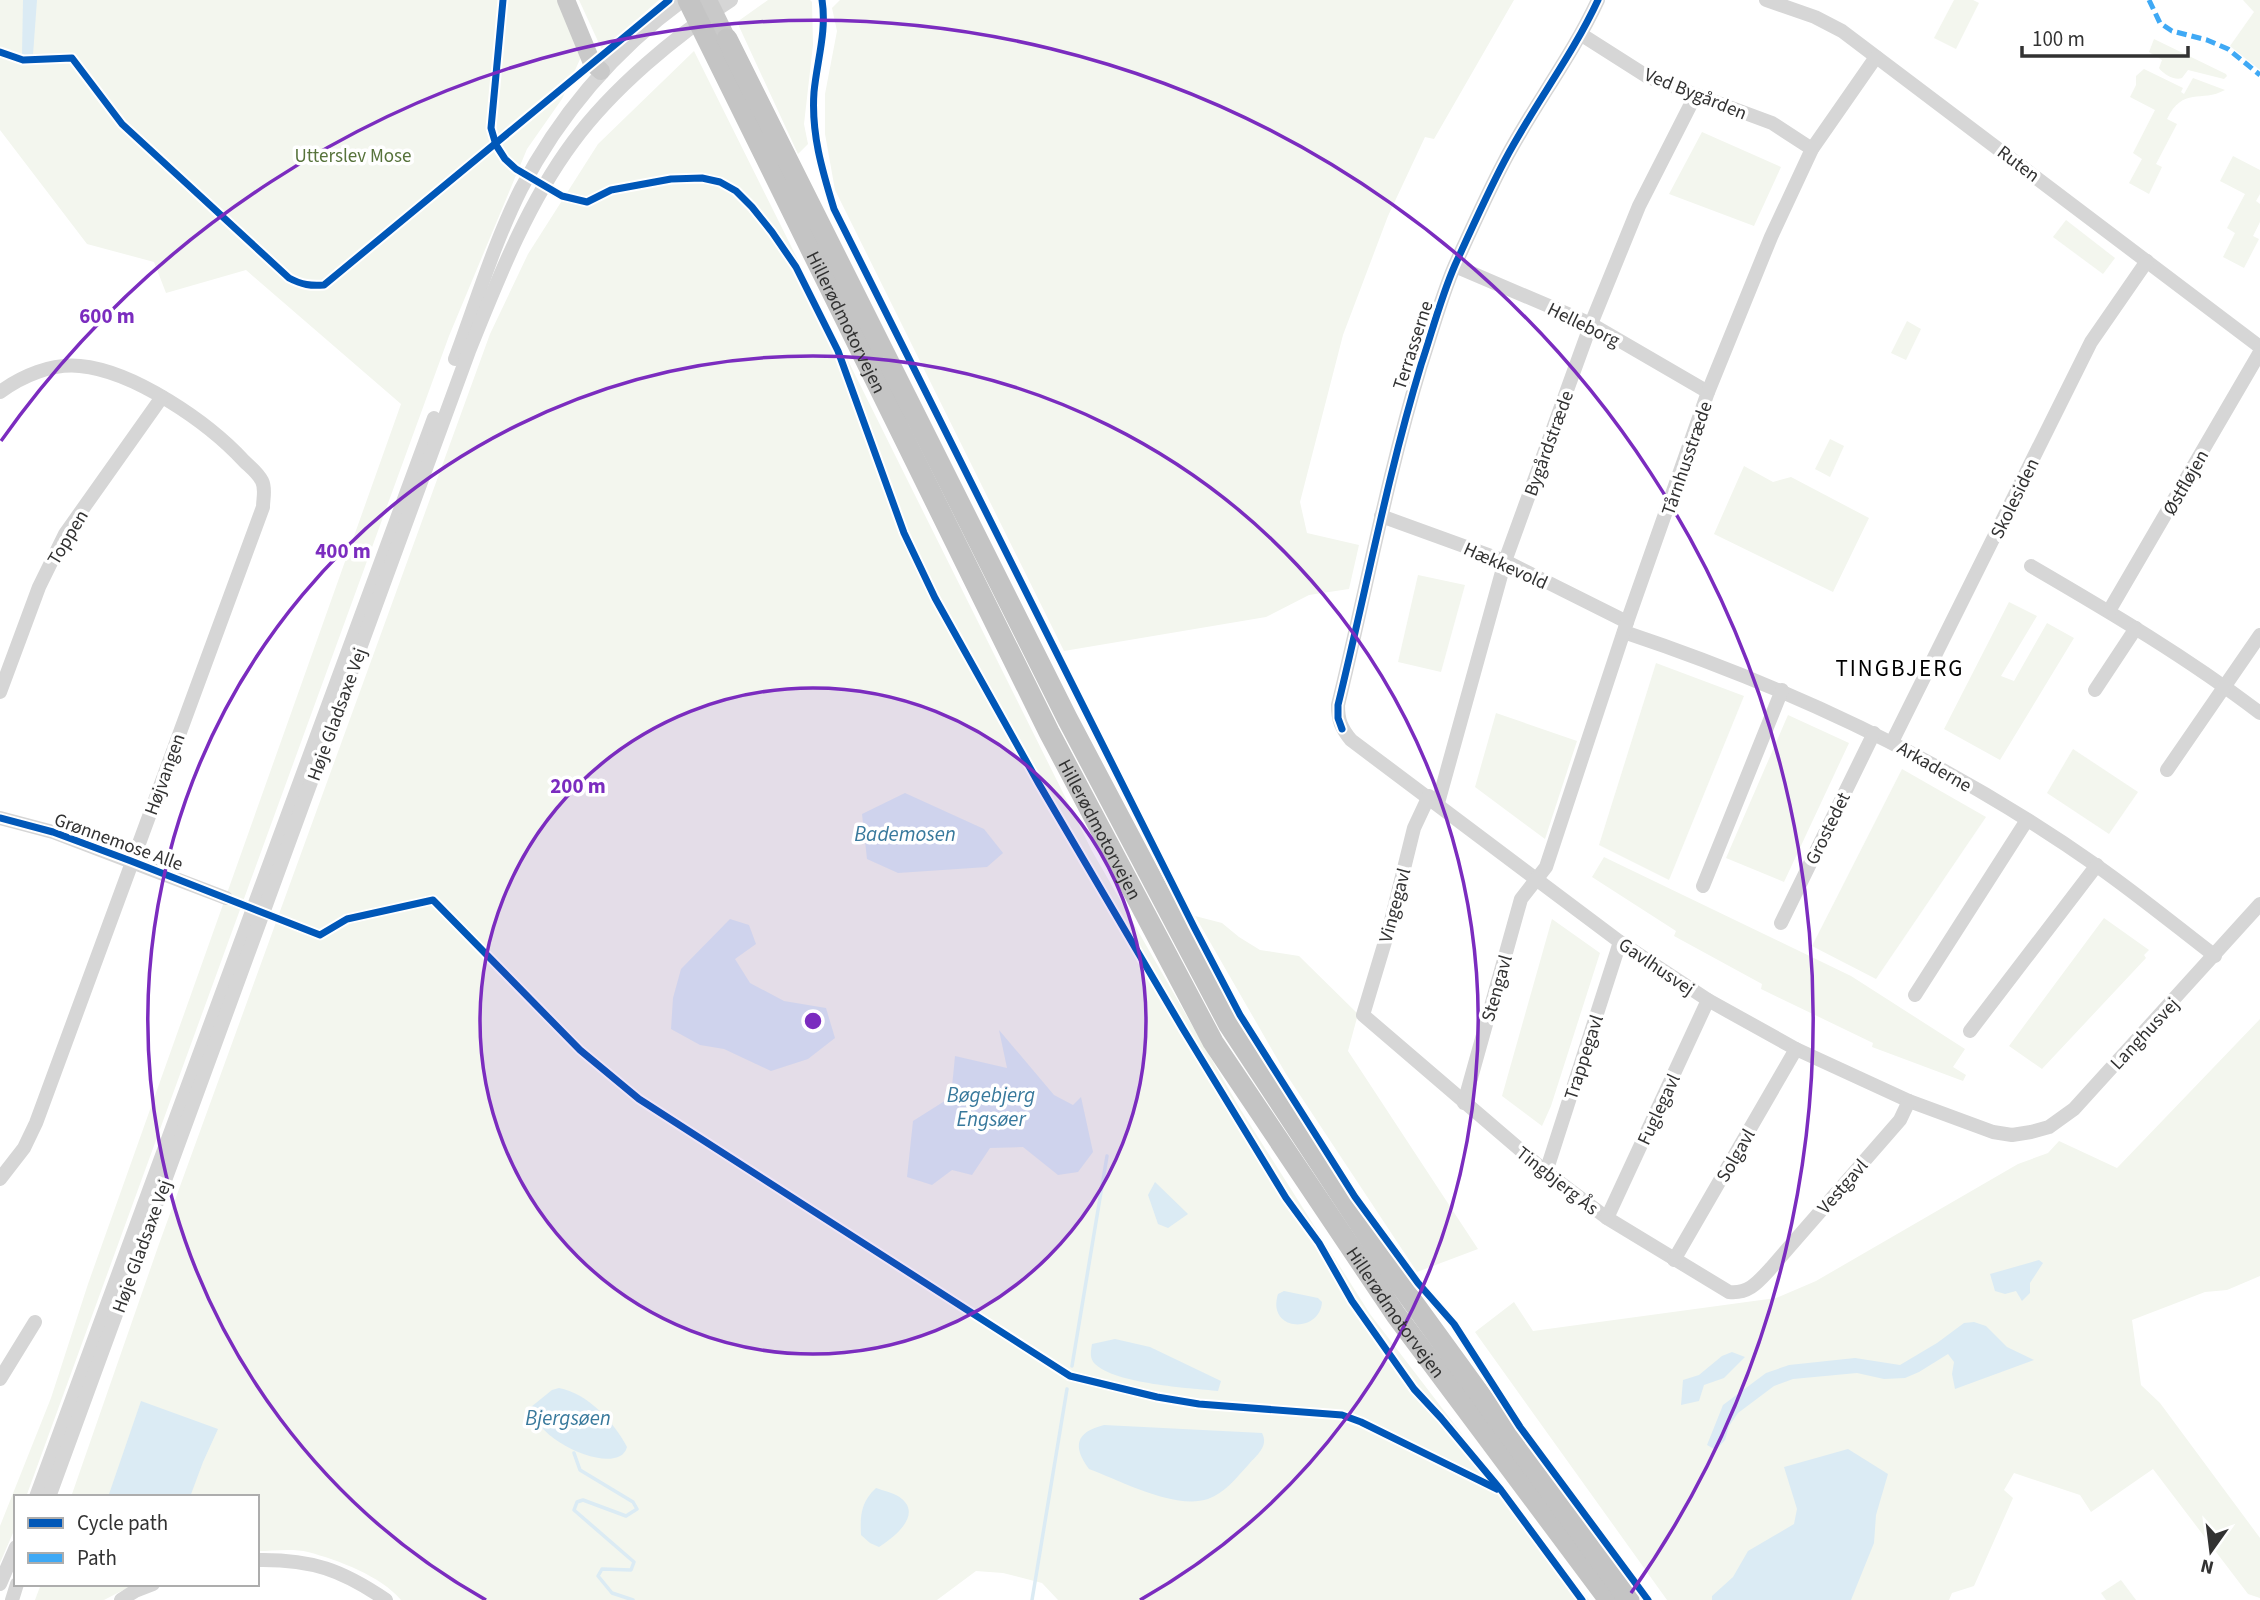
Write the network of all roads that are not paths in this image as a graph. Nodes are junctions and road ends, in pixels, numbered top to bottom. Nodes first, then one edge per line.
1 (566, 0) edge
2 (685, 0) edge
3 (708, 0) edge
4 (731, 0) edge
5 (1598, 0) edge
6 (1766, 0) edge
7 (1581, 35) junction
8 (727, 39) joint
9 (1876, 57) junction
10 (601, 71) junction
11 (638, 72) junction
12 (1695, 96) junction
13 (1812, 149) junction
14 (2147, 261) junction
15 (1455, 267) junction
16 (1591, 324) junction
17 (2260, 349) edge
18 (0, 392) edge
19 (1708, 392) junction
20 (162, 397) junction
21 (1381, 516) junction
22 (1505, 561) junction
23 (2031, 566) dead end
24 (2109, 611) junction
25 (1626, 627) junction
26 (2136, 628) junction
27 (2260, 635) edge
28 (2226, 687) junction
29 (1782, 690) junction
30 (2095, 691) dead end
31 (0, 692) edge
32 (2260, 713) edge
33 (1342, 729) joint
34 (1874, 733) junction
35 (1892, 742) junction
36 (2167, 770) dead end
37 (1433, 800) junction
38 (0, 818) edge
39 (2026, 820) junction
40 (131, 860) junction
41 (2097, 866) junction
42 (1537, 878) junction
43 (1703, 886) dead end
44 (226, 898) dead end
45 (2260, 904) edge
46 (1780, 923) dead end
47 (1620, 942) junction
48 (2215, 956) junction
49 (1915, 995) dead end
50 (1708, 1000) junction
51 (1363, 1015) joint
52 (1970, 1031) dead end
53 (1796, 1049) junction
54 (1909, 1101) junction
55 (1464, 1103) junction
56 (2012, 1135) joint
57 (1546, 1172) junction
58 (0, 1180) edge
59 (1607, 1218) junction
60 (1674, 1260) junction
61 (1771, 1268) joint
62 (35, 1322) dead end
63 (0, 1378) edge
64 (37, 1495) edge
65 (50, 1495) edge
66 (14, 1552) edge
67 (259, 1560) edge
68 (0, 1584) edge
69 (148, 1586) edge
70 (121, 1600) edge
71 (386, 1600) edge
72 (1609, 1600) edge
73 (1629, 1600) edge

1 - 10 main road
2 - 10 street, Høje Gladsaxe Vej
2 - 72 highway, Hillerødmotorvejen
3 - 8 main road, Hillerødmotorvejen
4 - 11 street, Høje Gladsaxe Vej
5 - 7 street, Terrasserne
6 - 9 street, Ruten
7 - 12 street, Ved Bygården
7 - 15 street, Terrasserne
8 - 73 highway, Hillerødmotorvejen
9 - 13 street, Tårnhusstræde
9 - 14 street, Ruten
10 - 11 street
10 - 64 street, Høje Gladsaxe Vej
11 - 65 street, Høje Gladsaxe Vej
12 - 13 street, Ved Bygården
12 - 16 street, Bygårdstræde
13 - 19 street, Tårnhusstræde
14 - 17 street, Ruten
14 - 35 street, Skolesiden
15 - 16 street, Helleborg
15 - 21 street, Terrasserne
16 - 19 street, Helleborg
16 - 22 street, Bygårdstræde
17 - 24 street, Østfløjen
18 - 20 street
19 - 25 street, Tårnhusstræde
20 - 31 street, Toppen
20 - 40 street, Højvangen
21 - 22 street, Hækkevold
21 - 33 street, Terrasserne
22 - 25 street, Hækkevold
22 - 37 street, Bygårdstræde
23 - 24 street
24 - 26 street
25 - 29 street, Arkaderne
25 - 42 street, Tårnhusstræde
26 - 28 street
26 - 30 street
27 - 28 street
28 - 32 street
28 - 36 street
29 - 34 street, Arkaderne
29 - 43 street
33 - 37 street, Gavlhusvej
34 - 35 street, Arkaderne
34 - 46 street, Grostedet
35 - 39 street, Arkaderne
37 - 42 street, Gavlhusvej
37 - 51 street, Vingegavl
38 - 40 street, Grønnemose Alle
39 - 41 street, Arkaderne
39 - 49 street
40 - 44 street, Grønnemose Alle
40 - 58 street, Højvangen
41 - 48 street, Arkaderne
41 - 52 street
42 - 47 street, Gavlhusvej
42 - 55 street, Stengavl
45 - 48 street, Langhusvej
47 - 50 street, Gavlhusvej
47 - 57 street, Trappegavl
48 - 56 street, Langhusvej
50 - 53 street, Gavlhusvej
50 - 59 street, Fuglegavl
51 - 55 street, Tingbjerg Ås
53 - 54 street, Gavlhusvej
53 - 60 street, Solgavl
54 - 56 street, Gavlhusvej
54 - 61 street, Vestgavl
55 - 57 street, Tingbjerg Ås
57 - 59 street, Tingbjerg Ås
59 - 60 street, Tingbjerg Ås
60 - 61 street, Tingbjerg Ås
62 - 63 street
66 - 68 street
67 - 71 street
69 - 70 street

